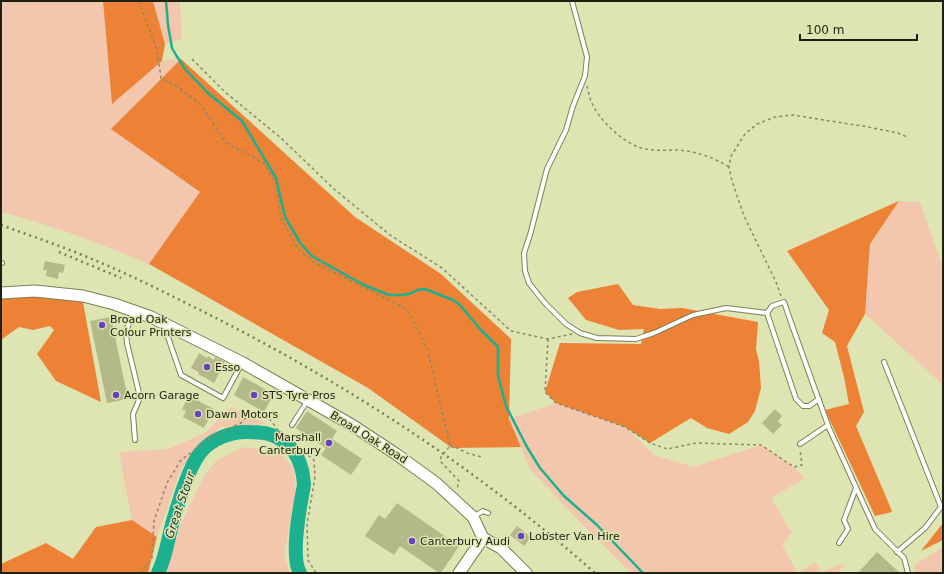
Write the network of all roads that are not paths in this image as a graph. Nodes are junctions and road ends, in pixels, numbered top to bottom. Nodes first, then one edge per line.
1 (572, 1) edge
2 (1, 292) edge
3 (134, 311) junction
4 (766, 313) junction
5 (171, 328) junction
6 (884, 362) dead end
7 (243, 363) junction
8 (818, 399) junction
9 (309, 400) junction
10 (292, 425) dead end
11 (828, 425) junction
12 (135, 440) dead end
13 (800, 444) road end
14 (856, 488) junction
15 (488, 513) dead end
16 (473, 517) junction
17 (483, 538) junction
18 (840, 543) dead end
19 (897, 552) junction
20 (459, 573) edge
21 (526, 573) edge
22 (908, 573) edge

1 - 4 lane
2 - 3 street, Broad Oak Road
3 - 5 street, Broad Oak Road
3 - 12 lane
4 - 8 lane
4 - 8 lane
5 - 7 street, Broad Oak Road
5 - 7 lane
6 - 19 lane
7 - 9 street, Broad Oak Road
8 - 11 lane
9 - 10 lane
9 - 16 street, Broad Oak Road
11 - 13 lane
11 - 14 lane
14 - 18 lane
14 - 19 lane
15 - 16 lane
16 - 17 street, Broad Oak Road
17 - 20 street
17 - 21 street
19 - 22 lane

